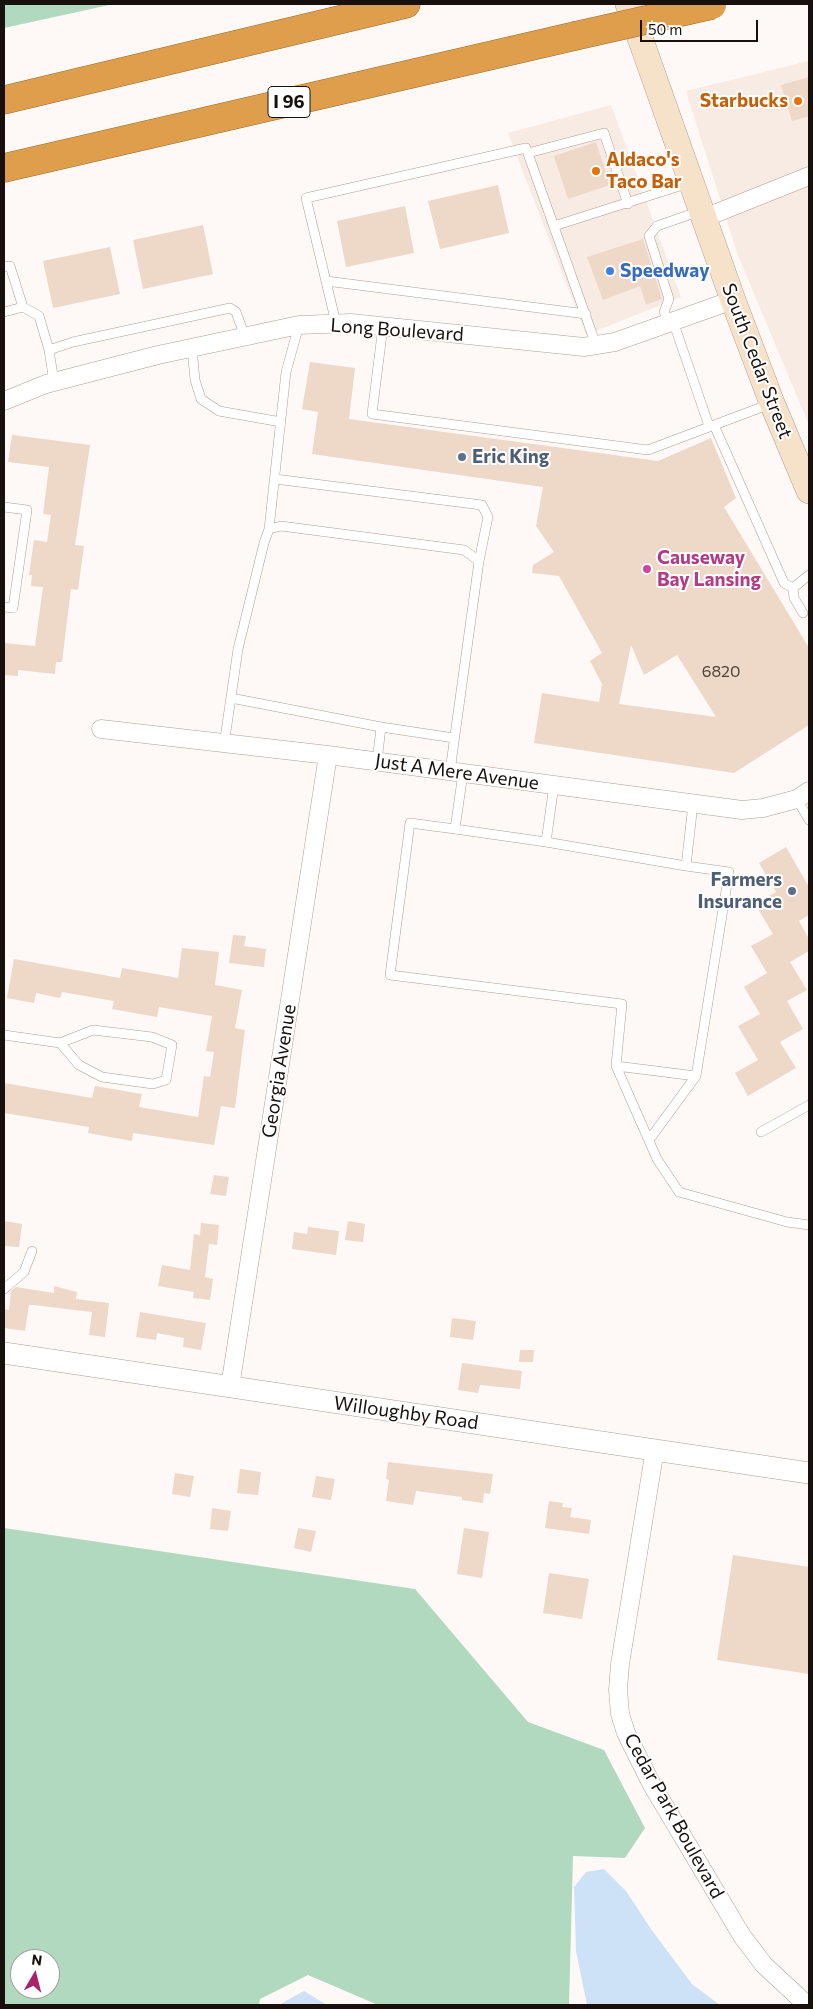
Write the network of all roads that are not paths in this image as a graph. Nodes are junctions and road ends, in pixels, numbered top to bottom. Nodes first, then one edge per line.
1 (406, 4) edge
2 (628, 4) edge
3 (714, 4) edge
4 (4, 100) edge
5 (528, 153) junction
6 (4, 168) edge
7 (809, 176) edge
8 (692, 182) junction
9 (628, 204) junction
10 (703, 214) junction
11 (554, 226) junction
12 (4, 268) edge
13 (326, 281) junction
14 (732, 300) junction
15 (23, 307) junction
16 (4, 312) edge
17 (586, 314) junction
18 (671, 321) junction
19 (336, 324) junction
20 (299, 325) junction
21 (383, 326) junction
22 (245, 337) junction
23 (596, 345) junction
24 (192, 348) junction
25 (49, 350) junction
26 (54, 382) junction
27 (4, 402) edge
28 (772, 403) junction
29 (281, 422) junction
30 (711, 426) junction
31 (806, 476) edge
32 (274, 479) junction
33 (4, 507) edge
34 (269, 529) junction
35 (478, 561) junction
36 (809, 575) edge
37 (793, 588) junction
38 (4, 607) edge
39 (803, 612) dead end
40 (230, 698) junction
41 (381, 727) junction
42 (101, 729) dead end
43 (454, 738) junction
44 (224, 745) junction
45 (328, 755) junction
46 (377, 762) junction
47 (456, 772) junction
48 (554, 785) junction
49 (803, 795) edge
50 (694, 804) junction
51 (809, 820) edge
52 (455, 829) junction
53 (546, 842) junction
54 (686, 866) junction
55 (4, 1035) edge
56 (60, 1043) junction
57 (616, 1066) junction
58 (696, 1076) junction
59 (809, 1105) edge
60 (761, 1132) dead end
61 (649, 1140) junction
62 (809, 1225) edge
63 (32, 1251) dead end
64 (4, 1289) edge
65 (4, 1353) edge
66 (230, 1387) junction
67 (655, 1450) junction
68 (809, 1473) edge
69 (807, 2005) edge

1 - 4 highway
2 - 8 main road, South Cedar Street
3 - 6 highway, I 96, bridge
5 - 9 lane
5 - 11 lane
5 - 13 lane
7 - 10 street
8 - 9 lane
8 - 10 main road, South Cedar Street
9 - 11 lane
10 - 14 main road, South Cedar Street
10 - 18 lane
11 - 17 lane
12 - 15 lane
13 - 17 lane
13 - 19 lane
14 - 18 street, Long Boulevard
14 - 28 main road, South Cedar Street
15 - 16 lane
15 - 25 lane
17 - 23 lane
18 - 23 street, Long Boulevard
18 - 30 lane
19 - 20 street, Long Boulevard
19 - 21 street, Long Boulevard
20 - 22 street, Long Boulevard
20 - 29 lane
21 - 23 street, Long Boulevard
21 - 30 lane
22 - 24 street, Long Boulevard
22 - 25 lane
24 - 26 street, Long Boulevard
24 - 29 lane
25 - 26 lane
26 - 27 street, Long Boulevard
28 - 30 lane
28 - 31 main road, South Cedar Street
29 - 32 lane
30 - 37 lane
32 - 34 lane
32 - 35 lane
33 - 38 lane
34 - 35 lane
34 - 40 lane
35 - 43 lane
36 - 37 lane
37 - 39 lane
40 - 41 lane
40 - 44 lane
41 - 43 lane
41 - 46 lane
42 - 44 street, Just A Mere Avenue
43 - 47 lane
44 - 45 street, Just A Mere Avenue
45 - 46 street, Just A Mere Avenue
45 - 66 street, Georgia Avenue
46 - 47 street, Just A Mere Avenue
47 - 48 street, Just A Mere Avenue
47 - 52 lane
48 - 50 street, Just A Mere Avenue
48 - 53 lane
49 - 50 street, Just A Mere Avenue
49 - 51 lane
50 - 54 lane
52 - 53 lane
52 - 57 lane
53 - 54 lane
54 - 58 lane
55 - 56 lane
56 - 56 lane
57 - 58 lane
57 - 61 lane
58 - 61 lane
59 - 60 lane
61 - 62 lane
63 - 64 lane
65 - 66 street, Willoughby Road
66 - 67 street, Willoughby Road
67 - 68 street, Willoughby Road
67 - 69 street, Cedar Park Boulevard

